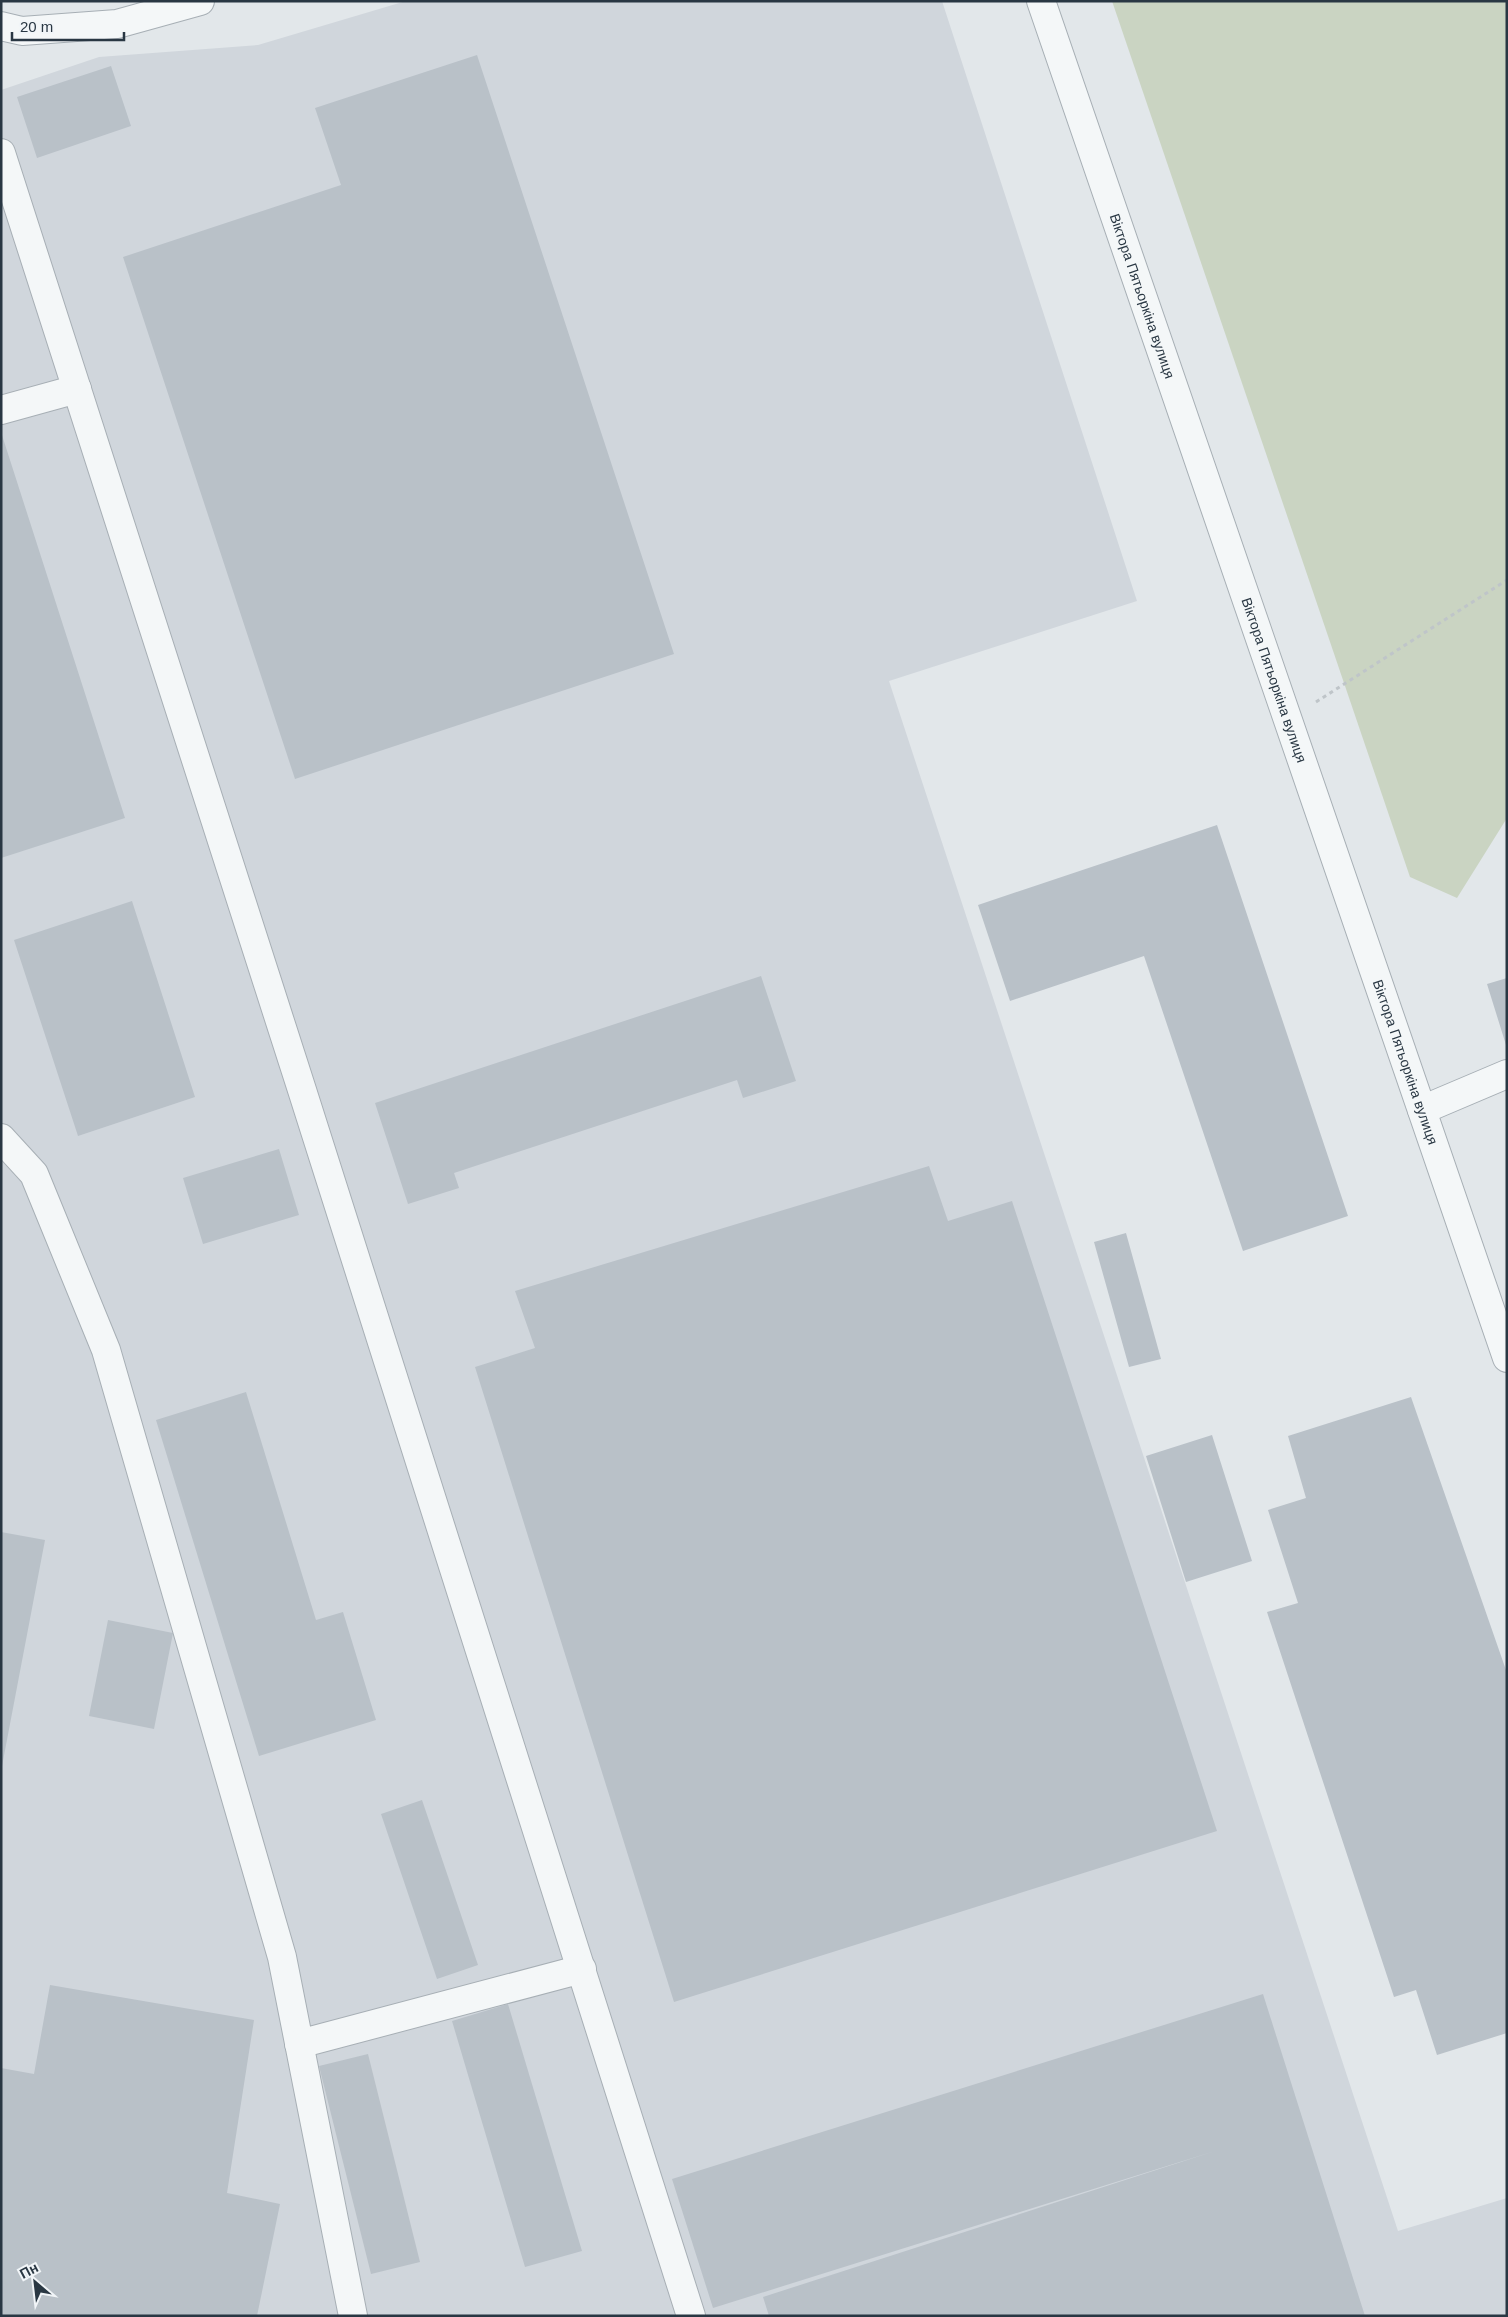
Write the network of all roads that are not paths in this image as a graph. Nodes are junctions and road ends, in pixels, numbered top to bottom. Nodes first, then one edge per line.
1 (200, 1) edge
2 (1041, 1) edge
3 (1, 26) edge
4 (1, 153) edge
5 (77, 389) junction
6 (1, 410) edge
7 (1507, 1074) edge
8 (1422, 1110) junction
9 (1, 1138) edge
10 (1507, 1358) edge
11 (582, 1969) junction
12 (299, 2044) junction
13 (353, 2316) edge
14 (691, 2316) edge

1 - 3 street
2 - 8 street, Віктора Пятьоркіна вулиця
4 - 5 street
5 - 6 street
5 - 11 street
7 - 8 street
8 - 10 street, Віктора Пятьоркіна вулиця
9 - 12 street
11 - 12 street
11 - 14 street
12 - 13 street

